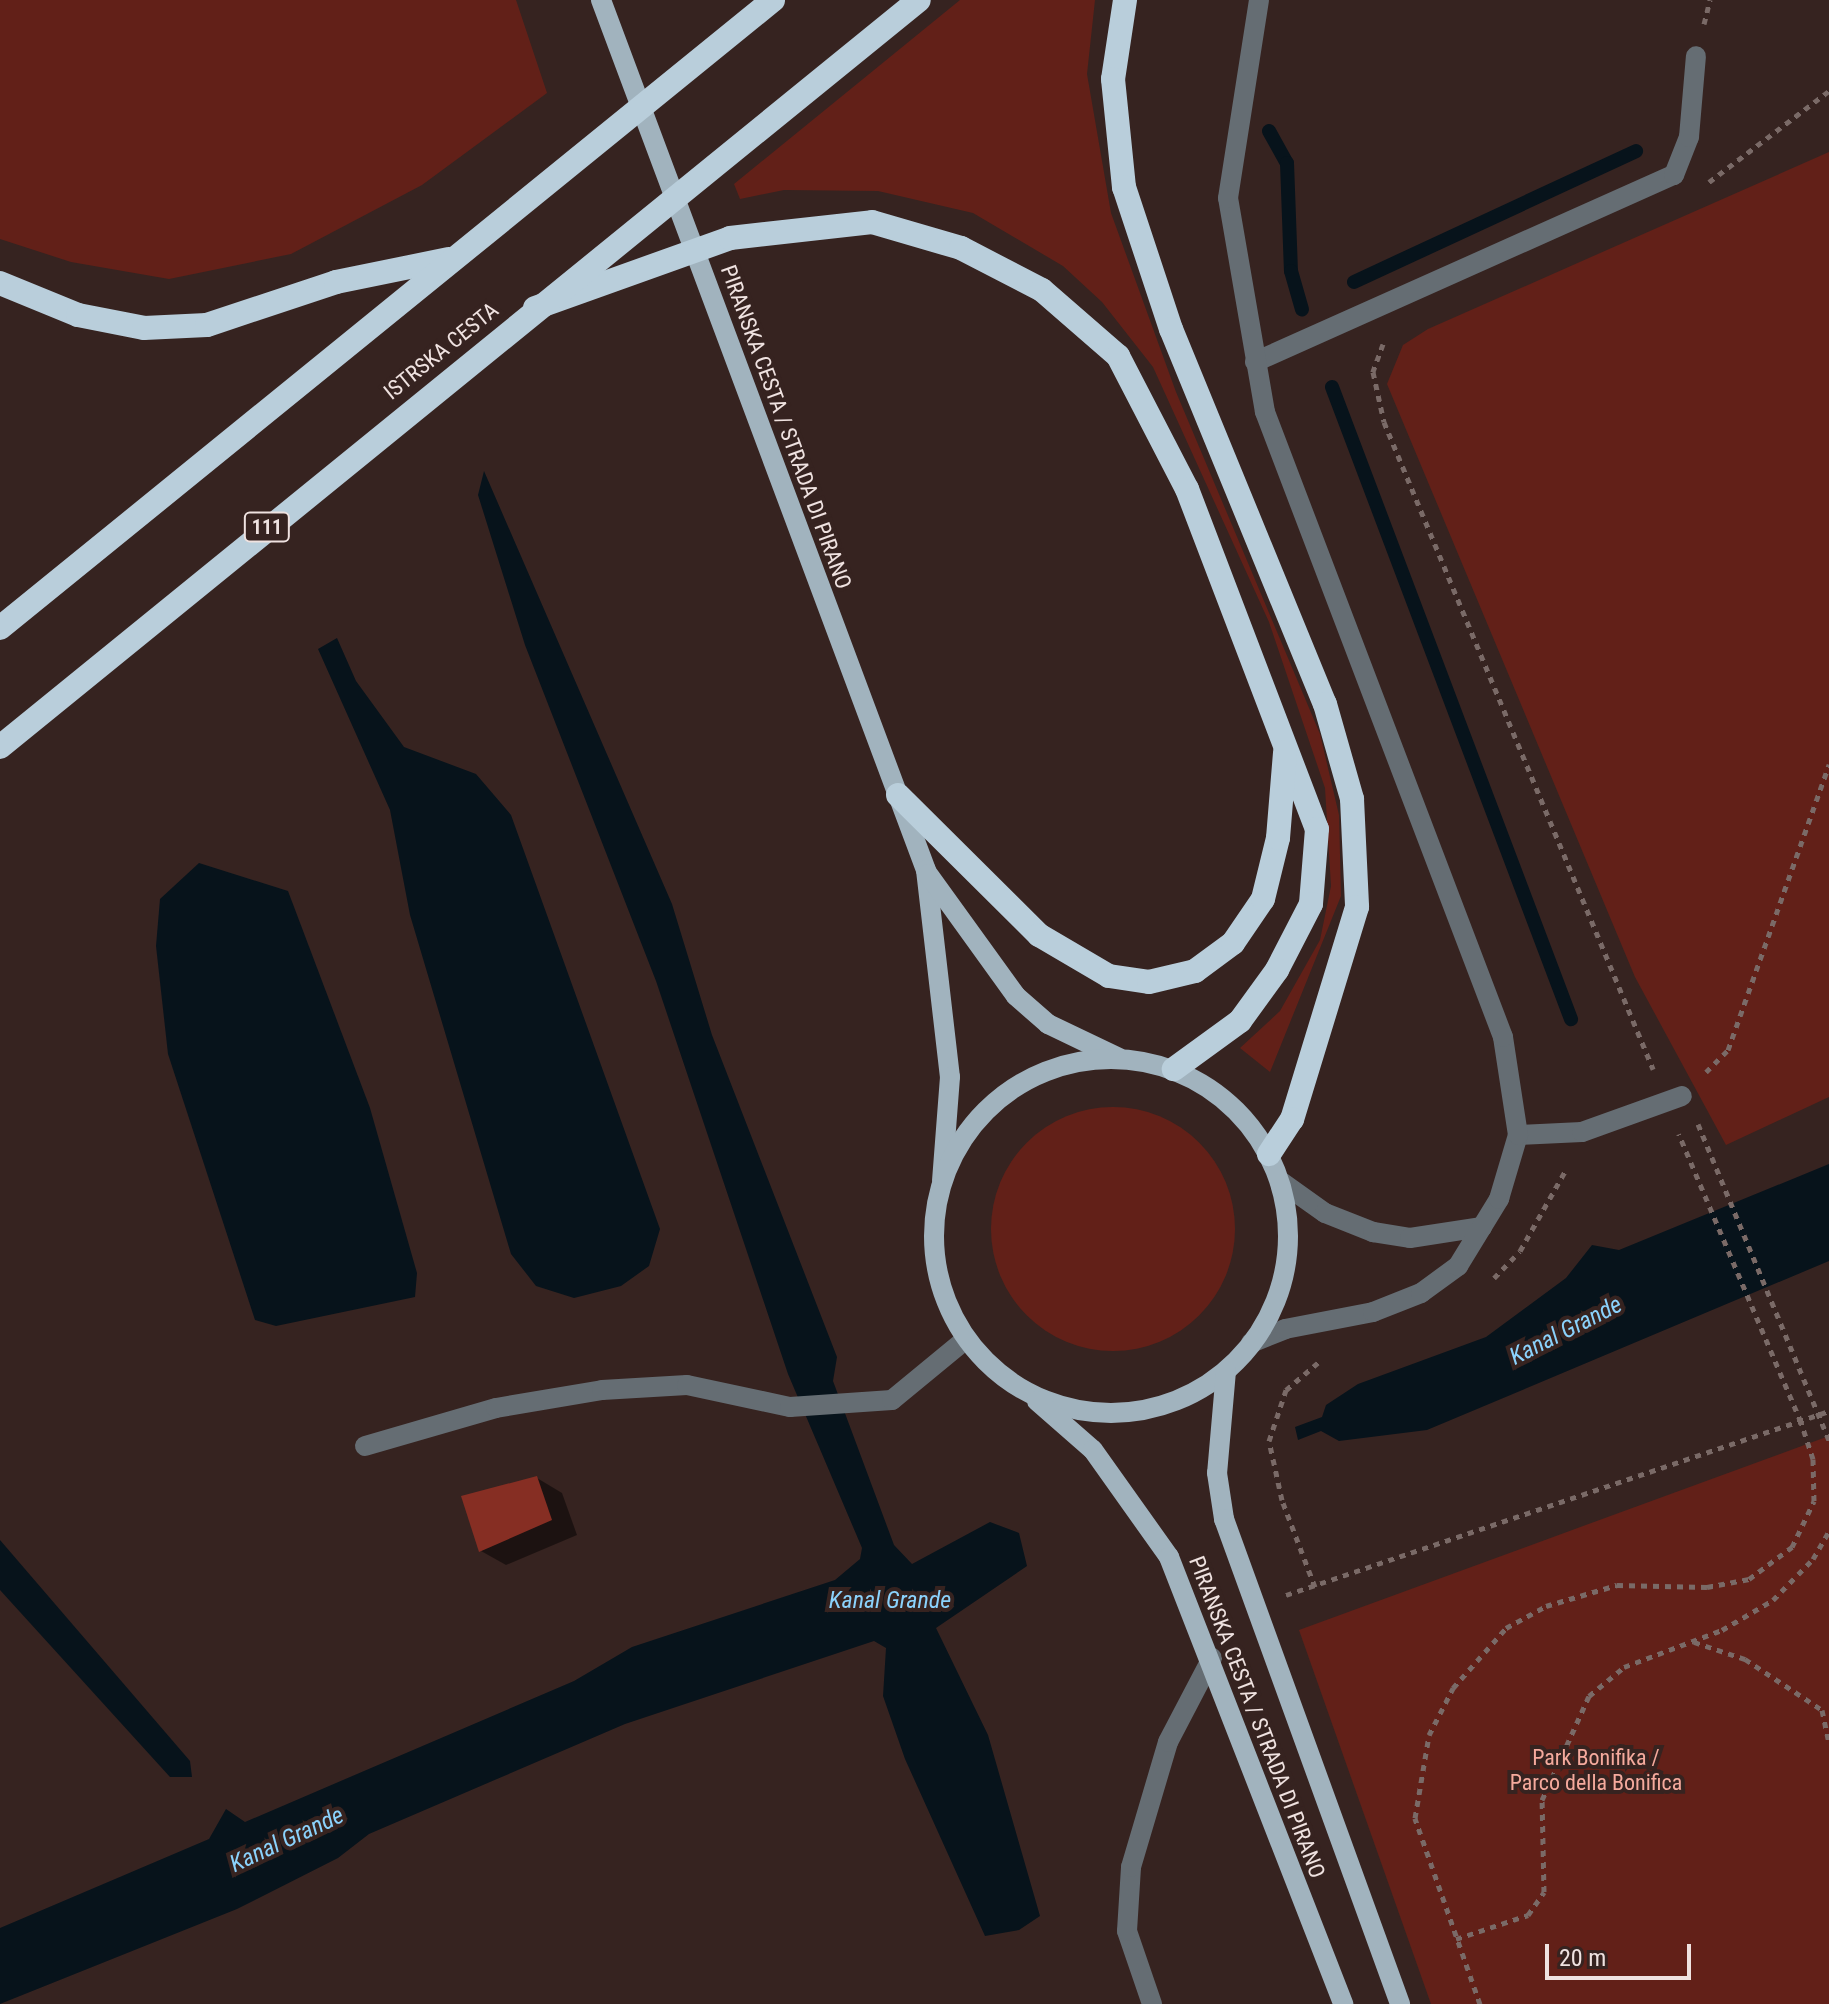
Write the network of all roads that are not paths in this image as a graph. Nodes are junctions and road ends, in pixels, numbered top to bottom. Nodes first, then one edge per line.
1 (601, 0) edge
2 (773, 0) edge
3 (919, 0) edge
4 (1125, 0) edge
5 (1259, 0) edge
6 (1696, 56) dead end
7 (455, 257) junction
8 (0, 283) edge
9 (535, 308) junction
10 (1255, 362) junction
11 (0, 628) edge
12 (1286, 742) junction
13 (0, 747) edge
14 (898, 795) junction
15 (926, 870) junction
16 (1119, 1058) junction
17 (1174, 1069) junction
18 (1675, 1099) road end
19 (1518, 1135) junction
20 (1269, 1154) junction
21 (942, 1181) junction
22 (1280, 1181) junction
23 (1482, 1227) junction
24 (966, 1339) junction
25 (1251, 1343) junction
26 (1226, 1371) junction
27 (1031, 1396) junction
28 (365, 1446) dead end
29 (1212, 1658) junction
30 (1152, 2004) edge
31 (1343, 2004) edge
32 (1400, 2004) edge

1 - 14 main road, PIRANSKA CESTA / STRADA DI PIRANO
2 - 7 highway
3 - 9 highway, ISTRSKA CESTA / 111
4 - 20 highway
5 - 10 street
6 - 10 street
7 - 8 highway
7 - 11 highway
9 - 12 highway
9 - 13 highway, ISTRSKA CESTA / 111
10 - 19 street
12 - 14 highway
12 - 17 highway
14 - 15 main road, PIRANSKA CESTA / STRADA DI PIRANO
15 - 16 main road, PIRANSKA CESTA / STRADA DI PIRANO
15 - 21 main road, PIRANSKA CESTA / STRADA DI PIRANO
16 - 17 main road
16 - 21 main road
17 - 20 main road
18 - 19 street
19 - 23 street
20 - 22 main road
21 - 24 main road, PIRANSKA CESTA / STRADA DI PIRANO
22 - 23 street
22 - 25 main road
23 - 25 street
24 - 27 main road, PIRANSKA CESTA / STRADA DI PIRANO
24 - 28 street
25 - 26 main road
26 - 27 main road
26 - 32 main road, PIRANSKA CESTA / STRADA DI PIRANO
27 - 29 main road, PIRANSKA CESTA / STRADA DI PIRANO
29 - 30 street
29 - 31 main road, PIRANSKA CESTA / STRADA DI PIRANO

